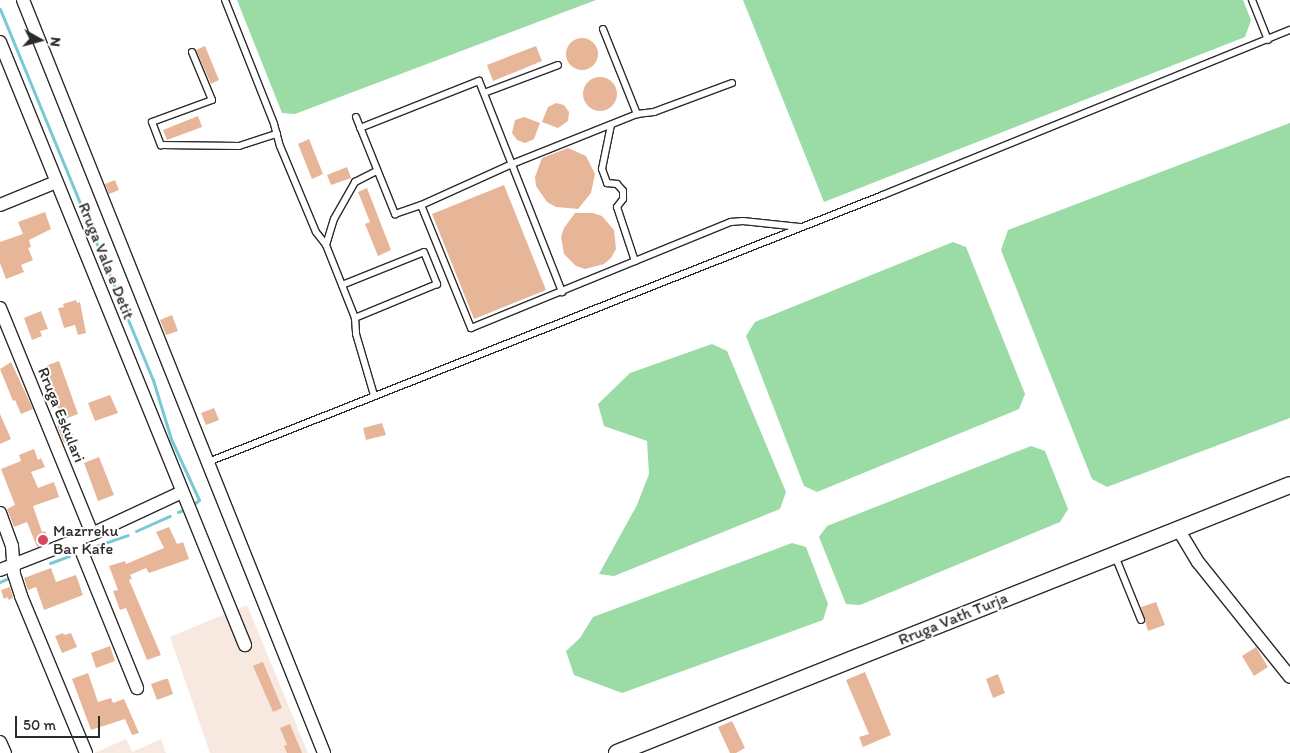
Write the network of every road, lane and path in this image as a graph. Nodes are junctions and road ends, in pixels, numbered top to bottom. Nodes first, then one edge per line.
1 (23, 0) edge
2 (225, 0) edge
3 (1252, 0) edge
4 (603, 29) dead end
5 (1290, 30) edge
6 (1268, 40) junction
7 (0, 42) edge
8 (192, 52) dead end
9 (558, 65) dead end
10 (732, 84) dead end
11 (484, 93) junction
12 (637, 114) junction
13 (356, 117) dead end
14 (611, 125) junction
15 (360, 128) junction
16 (277, 134) junction
17 (512, 164) junction
18 (377, 171) junction
19 (56, 182) junction
20 (0, 205) edge
21 (421, 205) junction
22 (801, 227) junction
23 (326, 245) junction
24 (635, 261) junction
25 (342, 285) junction
26 (562, 292) junction
27 (0, 308) edge
28 (354, 318) junction
29 (374, 395) junction
30 (208, 462) junction
31 (1290, 485) edge
32 (182, 492) junction
33 (0, 513) edge
34 (1178, 529) junction
35 (92, 534) junction
36 (77, 540) junction
37 (1114, 556) junction
38 (14, 564) junction
39 (0, 570) edge
40 (1141, 620) dead end
41 (245, 645) dead end
42 (1290, 677) edge
43 (136, 688) dead end
44 (0, 742) edge
45 (5, 753) edge
46 (86, 753) edge
47 (324, 753) edge
48 (617, 753) edge

1 - 30 street
2 - 16 lane
3 - 6 lane
4 - 12 lane
5 - 6 lane
6 - 22 lane
7 - 19 street, Rruga Vala e Detit
8 - 16 lane
9 - 11 lane
10 - 12 lane
11 - 15 lane
11 - 17 lane
12 - 14 lane
13 - 15 lane
14 - 17 lane
14 - 24 lane
15 - 18 lane
16 - 23 lane
17 - 21 lane
17 - 26 lane
18 - 21 lane
18 - 23 lane
19 - 20 street
19 - 32 street, Rruga Vala e Detit
21 - 26 lane
22 - 24 lane
22 - 29 lane
23 - 25 lane
24 - 26 lane
25 - 28 lane
25 - 28 lane
27 - 35 street, Rruga Eskulari
28 - 29 lane
29 - 30 lane
30 - 47 street
31 - 34 street, Rruga Vath Turja
32 - 35 street
32 - 41 street, Rruga Vala e Detit
33 - 38 street
34 - 37 street, Rruga Vath Turja
34 - 42 street
35 - 36 street
36 - 38 street
36 - 43 street
37 - 40 lane
37 - 48 street, Rruga Vath Turja
38 - 39 street
38 - 46 street
44 - 45 street

